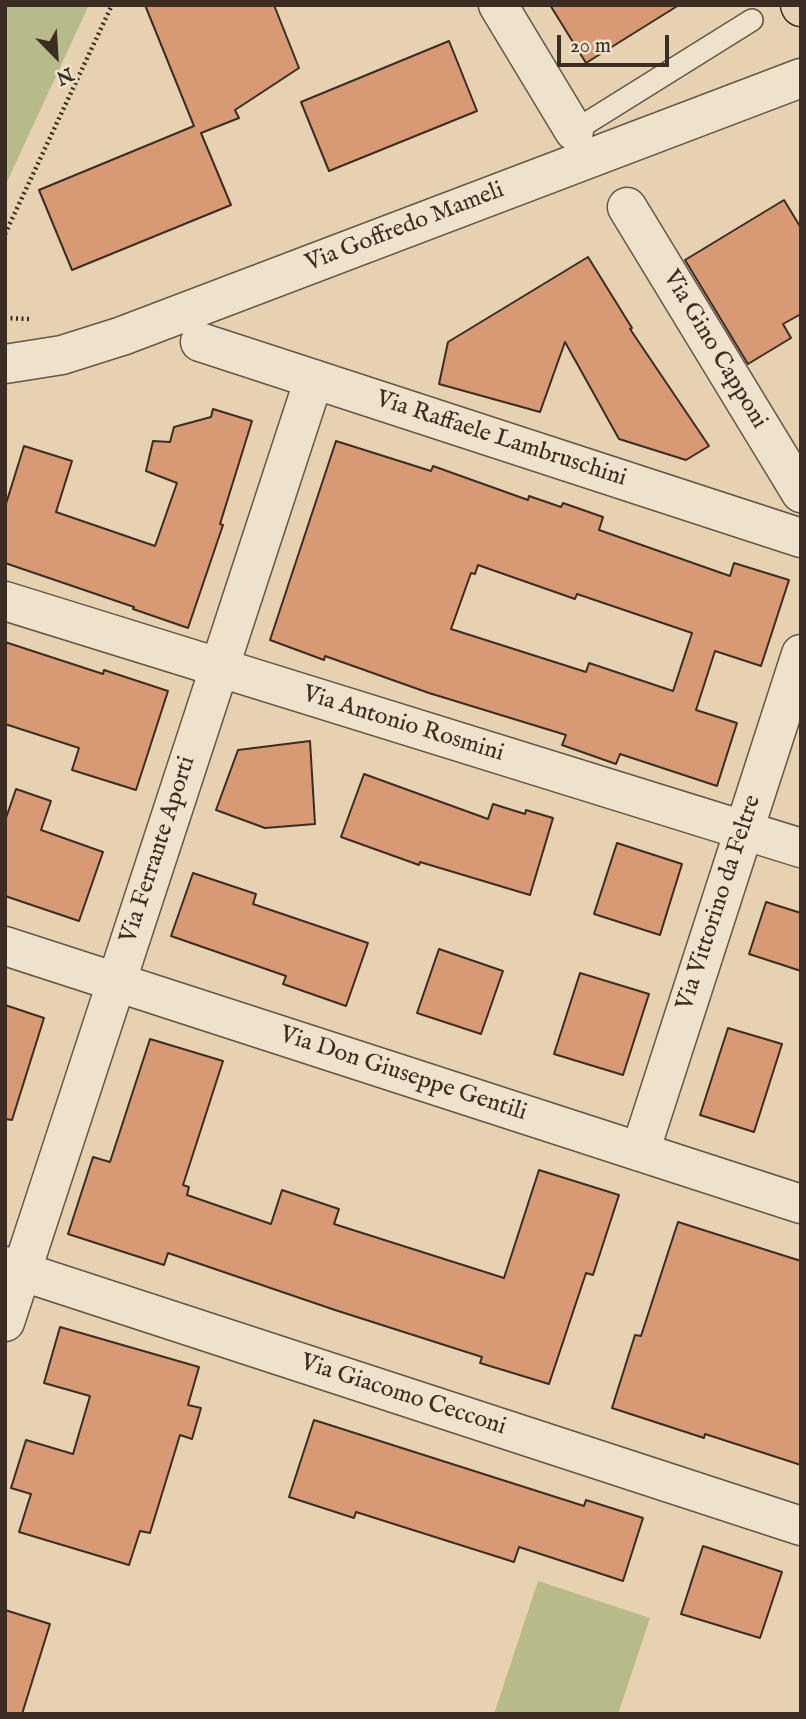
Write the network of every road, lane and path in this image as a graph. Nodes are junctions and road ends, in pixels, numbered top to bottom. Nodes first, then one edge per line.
1 (112, 5) edge
2 (498, 5) edge
3 (752, 20) dead end
4 (801, 78) edge
5 (574, 131) joint
6 (627, 207) dead end
7 (5, 234) edge
8 (201, 342) dead end
9 (5, 363) edge
10 (314, 379) junction
11 (801, 493) edge
12 (801, 538) edge
13 (5, 601) edge
14 (801, 654) edge
15 (219, 667) junction
16 (744, 831) junction
17 (801, 848) edge
18 (5, 946) edge
19 (116, 982) junction
20 (640, 1152) junction
21 (801, 1204) edge
22 (13, 1269) edge
23 (5, 1322) edge
24 (801, 1526) edge

1 - 7 path
2 - 5 street
3 - 5 lane
4 - 9 street, Via Goffredo Mameli
6 - 11 street, Via Gino Capponi
8 - 10 street, Via Raffaele Lambruschini
10 - 12 street, Via Raffaele Lambruschini
10 - 15 street, Via Ferrante Aporti
13 - 15 street, Via Antonio Rosmini
14 - 16 street, Via Vittorino da Feltre
15 - 16 street, Via Antonio Rosmini
15 - 19 street, Via Ferrante Aporti
16 - 17 street, Via Antonio Rosmini
16 - 20 street, Via Vittorino da Feltre
18 - 19 street, Via Don Giuseppe Gentili
19 - 20 street, Via Don Giuseppe Gentili
19 - 22 street, Via Ferrante Aporti
20 - 21 street, Via Don Giuseppe Gentili
22 - 23 street, Via Ferrante Aporti
22 - 24 street, Via Giacomo Cecconi

